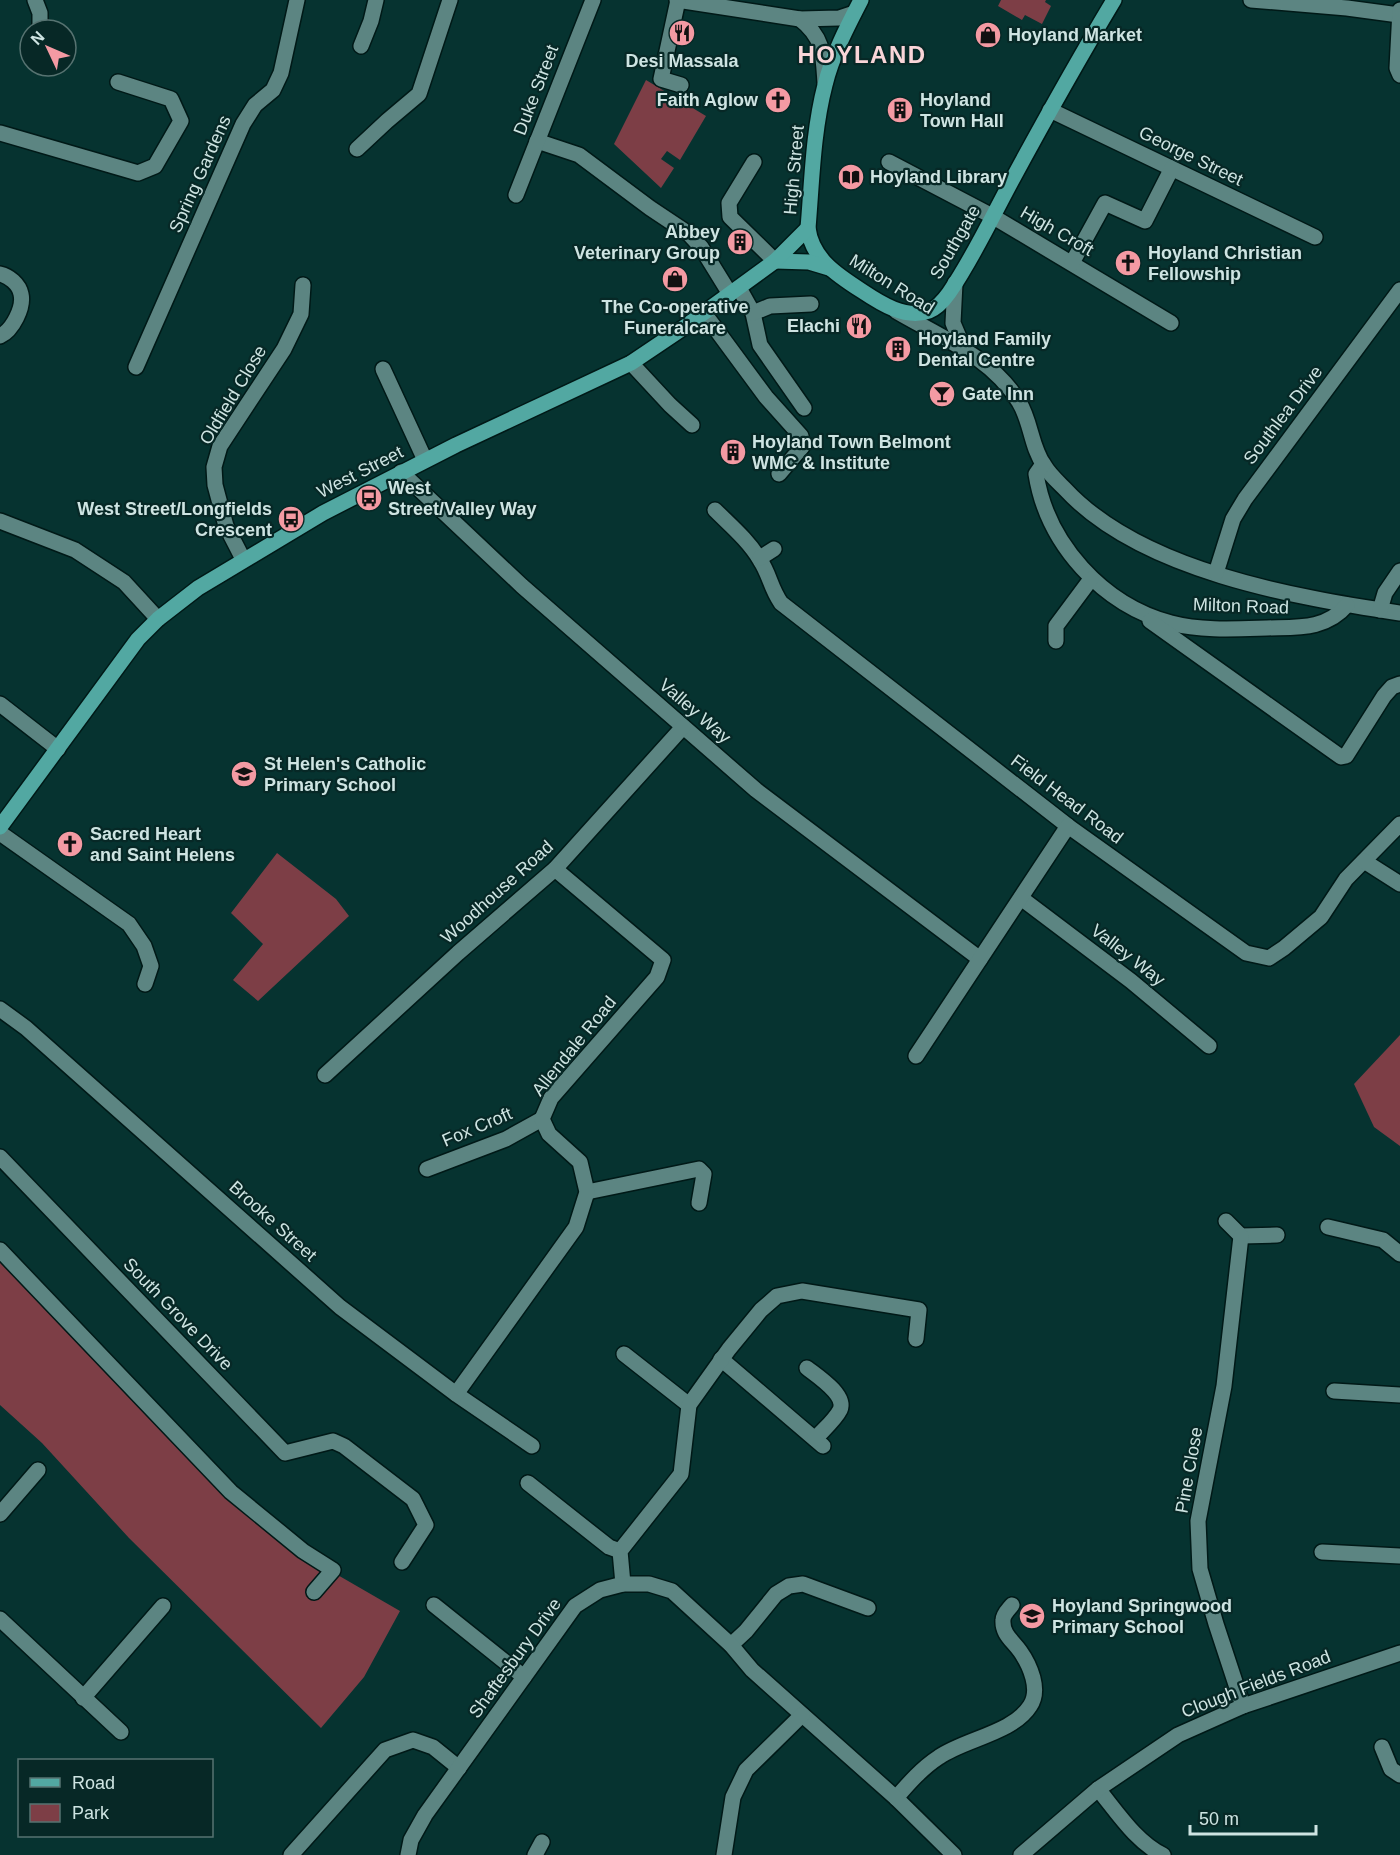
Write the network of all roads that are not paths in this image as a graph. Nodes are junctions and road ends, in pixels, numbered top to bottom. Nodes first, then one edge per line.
1 (35, 0) edge
2 (297, 0) edge
3 (376, 0) edge
4 (450, 0) edge
5 (593, 0) edge
6 (678, 0) edge
7 (1114, 0) edge
8 (1251, 0) edge
9 (858, 7) edge
10 (1399, 13) edge
11 (40, 18) edge
12 (800, 19) junction
13 (361, 46) dead end
14 (1400, 75) edge
15 (117, 82) dead end
16 (681, 85) dead end
17 (825, 85) junction
18 (1050, 110) junction
19 (0, 133) edge
20 (537, 141) junction
21 (357, 149) dead end
22 (754, 162) dead end
23 (889, 162) dead end
24 (1173, 168) junction
25 (516, 195) dead end
26 (992, 216) junction
27 (808, 228) junction
28 (1315, 237) dead end
29 (775, 261) junction
30 (1072, 263) junction
31 (831, 270) junction
32 (0, 274) edge
33 (955, 283) junction
34 (303, 285) dead end
35 (1400, 290) edge
36 (735, 291) junction
37 (811, 304) dead end
38 (895, 310) junction
39 (704, 313) junction
40 (753, 313) junction
41 (1171, 323) dead end
42 (0, 336) edge
43 (964, 348) junction
44 (631, 363) junction
45 (136, 367) dead end
46 (383, 369) dead end
47 (804, 408) dead end
48 (692, 424) dead end
49 (425, 460) junction
50 (1043, 464) junction
51 (401, 472) junction
52 (779, 474) dead end
53 (715, 510) dead end
54 (0, 521) edge
55 (774, 549) dead end
56 (755, 552) junction
57 (243, 560) junction
58 (1400, 571) edge
59 (1216, 573) junction
60 (1091, 579) junction
61 (1128, 605) junction
62 (1347, 605) junction
63 (1380, 610) junction
64 (1400, 613) edge
65 (158, 619) junction
66 (1056, 641) dead end
67 (1400, 684) edge
68 (0, 704) edge
69 (683, 727) junction
70 (58, 749) junction
71 (1400, 824) edge
72 (1068, 826) junction
73 (0, 827) edge
74 (0, 833) edge
75 (1364, 861) junction
76 (555, 869) junction
77 (1400, 884) edge
78 (1021, 898) junction
79 (981, 959) junction
80 (145, 984) dead end
81 (0, 1009) edge
82 (1209, 1046) dead end
83 (916, 1056) dead end
84 (325, 1075) dead end
85 (542, 1119) junction
86 (0, 1157) edge
87 (427, 1169) dead end
88 (587, 1192) junction
89 (699, 1203) dead end
90 (1226, 1221) dead end
91 (1328, 1227) dead end
92 (1277, 1235) dead end
93 (1241, 1236) junction
94 (0, 1250) edge
95 (1400, 1254) edge
96 (916, 1339) dead end
97 (624, 1354) dead end
98 (721, 1359) junction
99 (807, 1368) dead end
100 (1334, 1391) dead end
101 (456, 1394) junction
102 (1400, 1395) edge
103 (689, 1405) junction
104 (532, 1446) dead end
105 (38, 1470) dead end
106 (528, 1483) dead end
107 (0, 1514) edge
108 (620, 1551) junction
109 (1322, 1552) dead end
110 (1400, 1556) edge
111 (402, 1562) dead end
112 (623, 1584) junction
113 (314, 1592) dead end
114 (435, 1605) dead end
115 (1012, 1605) dead end
116 (163, 1606) dead end
117 (868, 1608) dead end
118 (0, 1619) edge
119 (731, 1644) junction
120 (1400, 1653) edge
121 (524, 1677) junction
122 (83, 1698) junction
123 (1243, 1706) junction
124 (802, 1715) junction
125 (121, 1732) dead end
126 (1382, 1747) dead end
127 (459, 1768) junction
128 (1400, 1775) edge
129 (1098, 1790) junction
130 (896, 1798) junction
131 (291, 1855) edge
132 (408, 1855) edge
133 (724, 1855) edge
134 (954, 1855) edge
135 (1021, 1855) edge
136 (1163, 1855) edge

1 - 11 street
2 - 45 street, Spring Gardens
3 - 13 street
4 - 21 street
5 - 20 street, Duke Street
6 - 12 street
6 - 16 street
7 - 18 main road, Southgate
8 - 10 street
9 - 12 street
9 - 17 main road, High Street
10 - 14 street
12 - 17 street
15 - 19 street
17 - 27 main road, High Street
18 - 24 street, George Street
18 - 26 main road, Southgate
20 - 25 street, Duke Street
20 - 36 street
22 - 29 street
23 - 26 street, High Croft
24 - 28 street, George Street
24 - 30 street
26 - 30 street, High Croft
26 - 33 main road, Southgate
27 - 29 main road, West Street
27 - 31 main road
29 - 31 main road
29 - 36 main road, West Street
30 - 41 street, High Croft
31 - 38 main road, Milton Road
32 - 42 street
33 - 38 main road, Southgate
33 - 43 street, Milton Road
34 - 57 street, Oldfield Close
35 - 59 street, Southlea Drive
36 - 39 main road, West Street
36 - 40 street
37 - 40 street
38 - 43 street, Milton Road
39 - 44 main road, West Street
39 - 52 street
40 - 47 street
43 - 50 street, Milton Road
44 - 48 street
44 - 49 main road, West Street
46 - 49 street
49 - 51 main road, West Street
50 - 59 street, Milton Road
50 - 60 street, Milton Road
51 - 57 main road, West Street
51 - 69 street, Valley Way
53 - 56 street
54 - 65 street
55 - 56 street
56 - 72 street, Field Head Road
57 - 65 main road, West Street
58 - 63 street
59 - 62 street, Milton Road
60 - 61 street, Milton Road
60 - 66 street
61 - 62 street, Milton Road
61 - 67 street
62 - 63 street, Milton Road
63 - 64 street, Milton Road
65 - 70 main road, West Street
68 - 70 street
69 - 76 street, Woodhouse Road
69 - 79 street, Valley Way
70 - 73 main road, West Street
71 - 75 street, Field Head Road
72 - 75 street, Field Head Road
72 - 78 street
74 - 80 street
75 - 77 street
76 - 84 street, Woodhouse Road
76 - 85 street, Allendale Road
78 - 79 street
78 - 82 street, Valley Way
79 - 83 street
81 - 101 street, Brooke Street
85 - 87 street, Fox Croft
85 - 88 street, Allendale Road
86 - 111 street, South Grove Drive
88 - 89 street
88 - 101 street
90 - 93 street
91 - 95 street
92 - 93 street
93 - 123 street, Pine Close
94 - 113 street
96 - 98 street
97 - 103 street
98 - 99 street
98 - 103 street
100 - 102 street
101 - 104 street, Brooke Street
103 - 108 street
105 - 107 street
106 - 108 street
108 - 112 street
109 - 110 street
112 - 119 street, Shaftesbury Drive
112 - 121 street, Shaftesbury Drive
114 - 121 street
115 - 130 street
116 - 122 street
117 - 119 street
118 - 122 street
119 - 124 street, Shaftesbury Drive
120 - 123 street, Clough Fields Road
121 - 127 street, Shaftesbury Drive
122 - 125 street
123 - 129 street, Clough Fields Road
124 - 130 street, Shaftesbury Drive
124 - 133 street
126 - 128 street
127 - 131 street
127 - 132 street, Shaftesbury Drive
129 - 135 street, Clough Fields Road
129 - 136 street
130 - 134 street, Shaftesbury Drive

